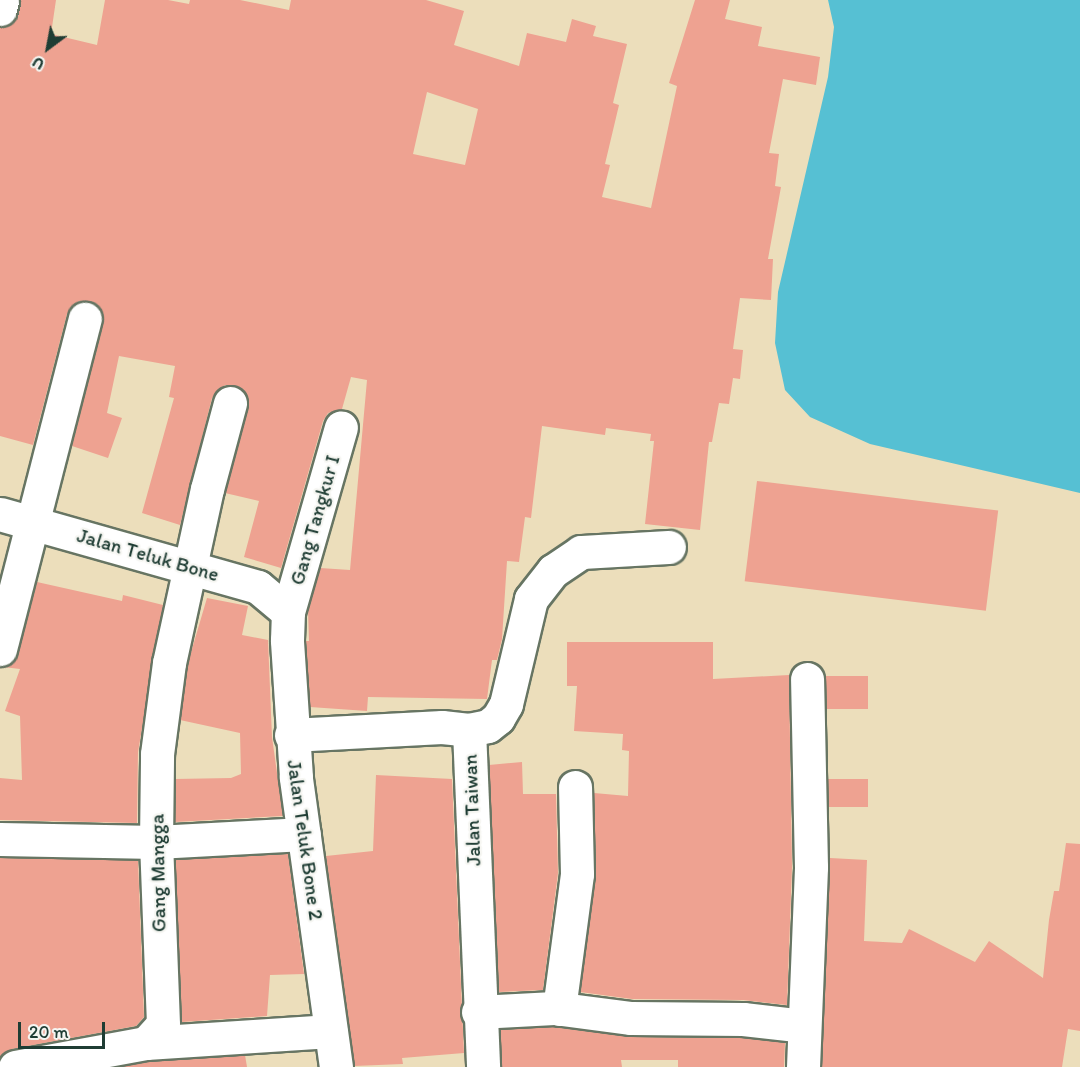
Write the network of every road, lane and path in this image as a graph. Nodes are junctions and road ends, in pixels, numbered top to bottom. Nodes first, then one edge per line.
1 (2, 0) edge
2 (0, 9) edge
3 (85, 319) dead end
4 (230, 403) dead end
5 (341, 427) dead end
6 (0, 514) edge
7 (33, 523) junction
8 (669, 547) dead end
9 (190, 566) junction
10 (288, 612) junction
11 (0, 650) edge
12 (807, 679) dead end
13 (469, 730) junction
14 (291, 735) junction
15 (575, 787) dead end
16 (304, 834) junction
17 (0, 839) edge
18 (156, 842) junction
19 (559, 1009) junction
20 (478, 1012) junction
21 (804, 1026) junction
22 (332, 1031) junction
23 (146, 1043) junction
24 (15, 1067) edge
25 (336, 1067) edge
26 (483, 1067) edge
27 (803, 1067) edge

1 - 2 street
3 - 7 street
4 - 9 street, Gang Mangga
5 - 10 street, Gang Tangkur I
6 - 7 street, Jalan Teluk Bone
7 - 9 street, Jalan Teluk Bone
7 - 11 street
8 - 13 street
9 - 10 street, Jalan Teluk Bone
9 - 18 street, Gang Mangga
10 - 14 street, Jalan Teluk Bone 2
12 - 21 street
13 - 14 street, Jalan Taiwan
13 - 20 street, Jalan Taiwan
14 - 16 street, Jalan Teluk Bone 2
15 - 19 street
16 - 18 street
16 - 22 street, Jalan Teluk Bone 2
17 - 18 street
18 - 23 street, Gang Mangga
19 - 20 street
19 - 21 street
20 - 26 street, Jalan Taiwan
21 - 27 street
22 - 23 street
22 - 25 street, Jalan Teluk Bone 2
23 - 24 street

